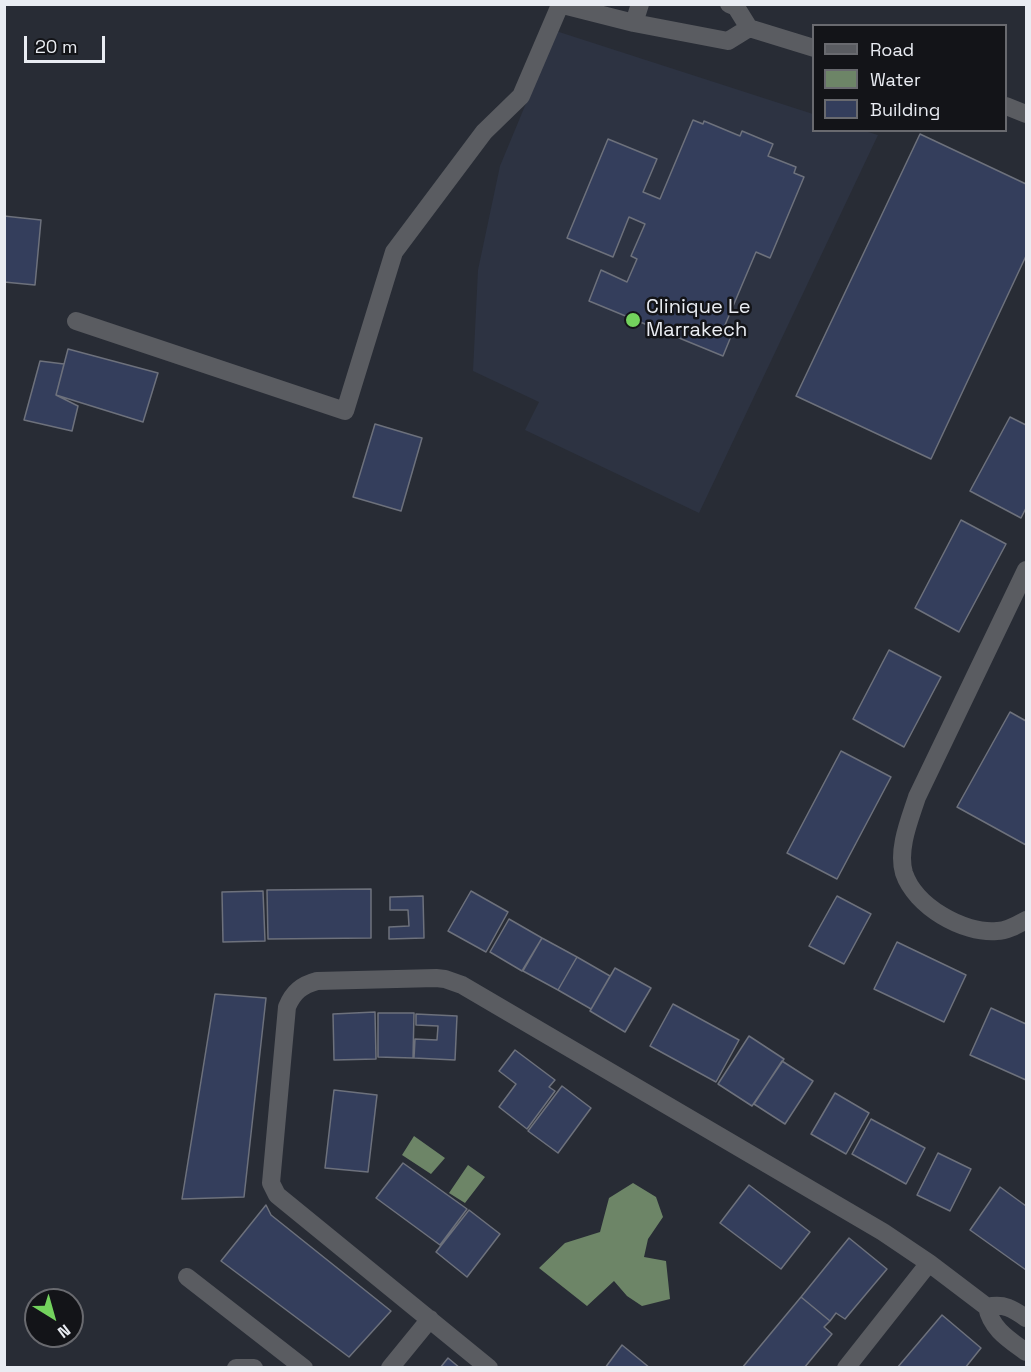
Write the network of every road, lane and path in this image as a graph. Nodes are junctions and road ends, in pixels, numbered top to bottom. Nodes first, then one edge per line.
1 (640, 4) edge
2 (729, 4) edge
3 (560, 5) edge
4 (634, 23) junction
5 (749, 28) junction
6 (812, 48) edge
7 (1007, 107) edge
8 (1026, 114) edge
9 (76, 321) dead end
10 (1026, 570) edge
11 (1026, 920) edge
12 (929, 1263) junction
13 (187, 1277) dead end
14 (987, 1307) junction
15 (1026, 1318) edge
16 (430, 1319) junction
17 (1026, 1353) edge
18 (236, 1368) edge
19 (255, 1368) edge
20 (304, 1368) edge
21 (390, 1368) edge
22 (489, 1368) edge
23 (846, 1368) edge

1 - 4 street
2 - 5 street
3 - 4 street
3 - 9 street
4 - 5 street
5 - 6 street
7 - 8 street
10 - 11 street
12 - 14 street
12 - 16 street
12 - 23 street
13 - 20 street
14 - 15 street
14 - 17 street
16 - 21 street
16 - 22 street
18 - 19 street

